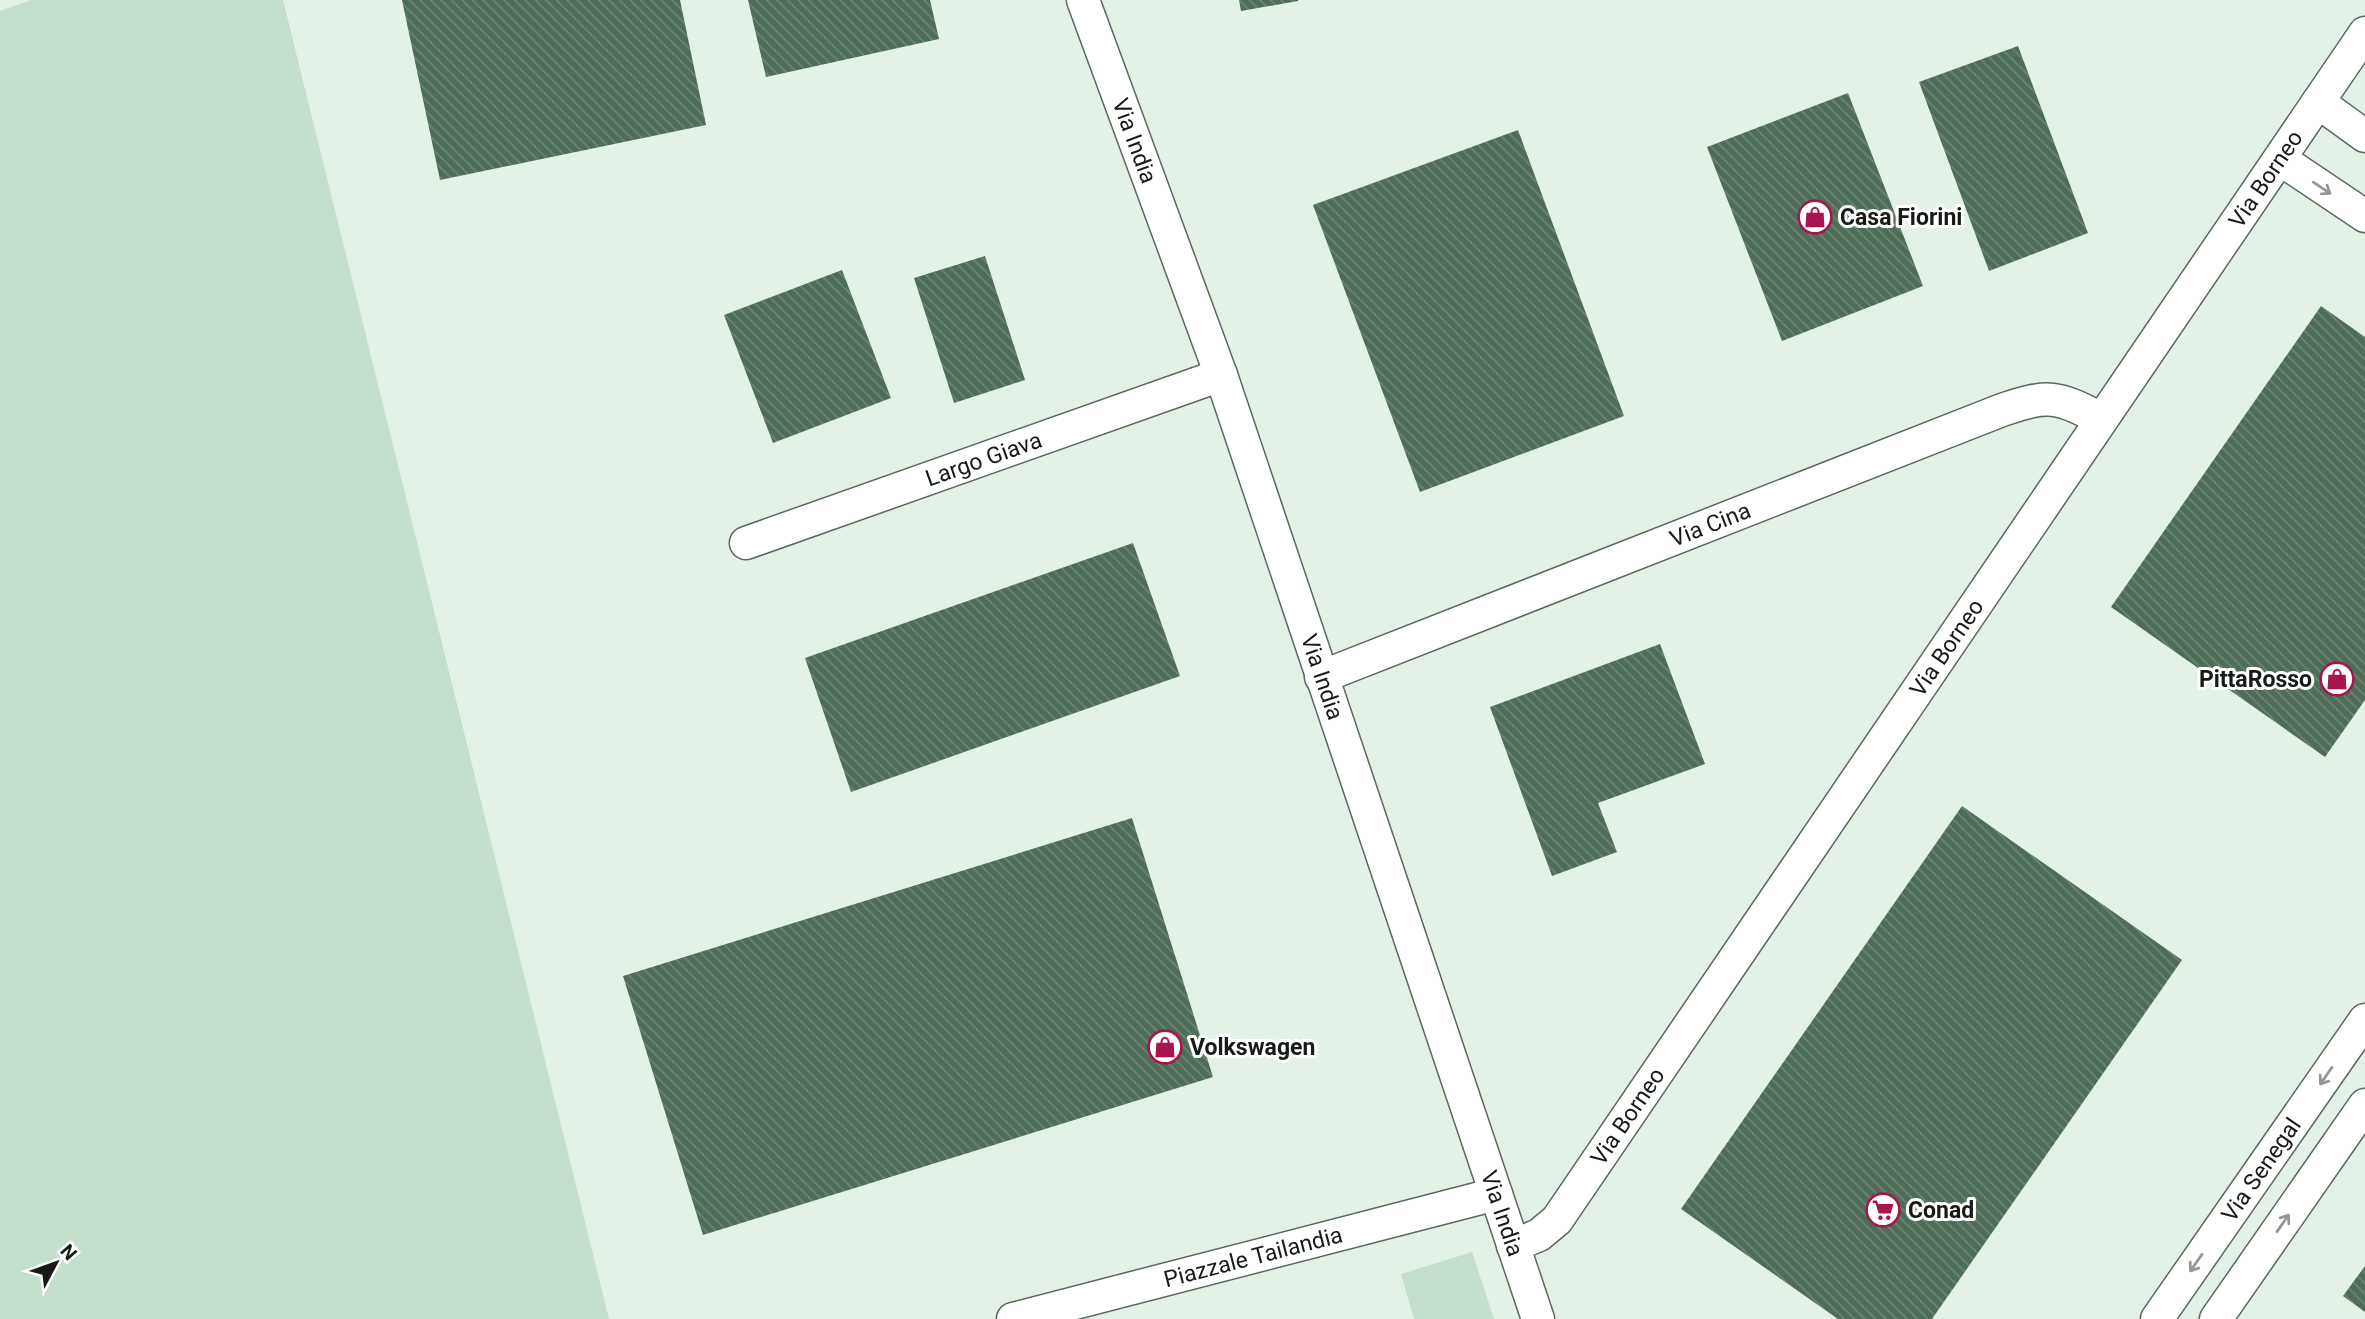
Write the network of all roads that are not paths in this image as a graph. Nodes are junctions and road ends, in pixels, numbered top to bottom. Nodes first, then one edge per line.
1 (1074, 0) edge
2 (1083, 0) edge
3 (2365, 33) edge
4 (1096, 37) junction
5 (2318, 102) junction
6 (2365, 135) edge
7 (2280, 159) junction
8 (2365, 216) edge
9 (1221, 375) junction
10 (2101, 419) junction
11 (746, 543) dead end
12 (1321, 677) junction
13 (2365, 1020) edge
14 (2365, 1105) edge
15 (1496, 1194) junction
16 (1513, 1246) junction
17 (1013, 1319) edge
18 (1538, 1319) edge
19 (2157, 1319) edge
20 (2216, 1319) edge

1 - 4 street, Via India
2 - 4 street, Via India
3 - 5 street, Via Borneo
4 - 9 street, Via India
5 - 6 street
5 - 7 street, Via Borneo
7 -> 8 street
7 - 10 street, Via Borneo
9 - 11 street, Largo Giava
9 - 12 street, Via India
10 - 12 street, Via Cina
10 - 16 street, Via Borneo
12 - 15 street, Via India
13 -> 19 street, Via Senegal
20 -> 14 street, Via Senegal
15 - 16 street, Via India
15 - 17 street, Piazzale Tailandia
16 - 18 street, Via India

